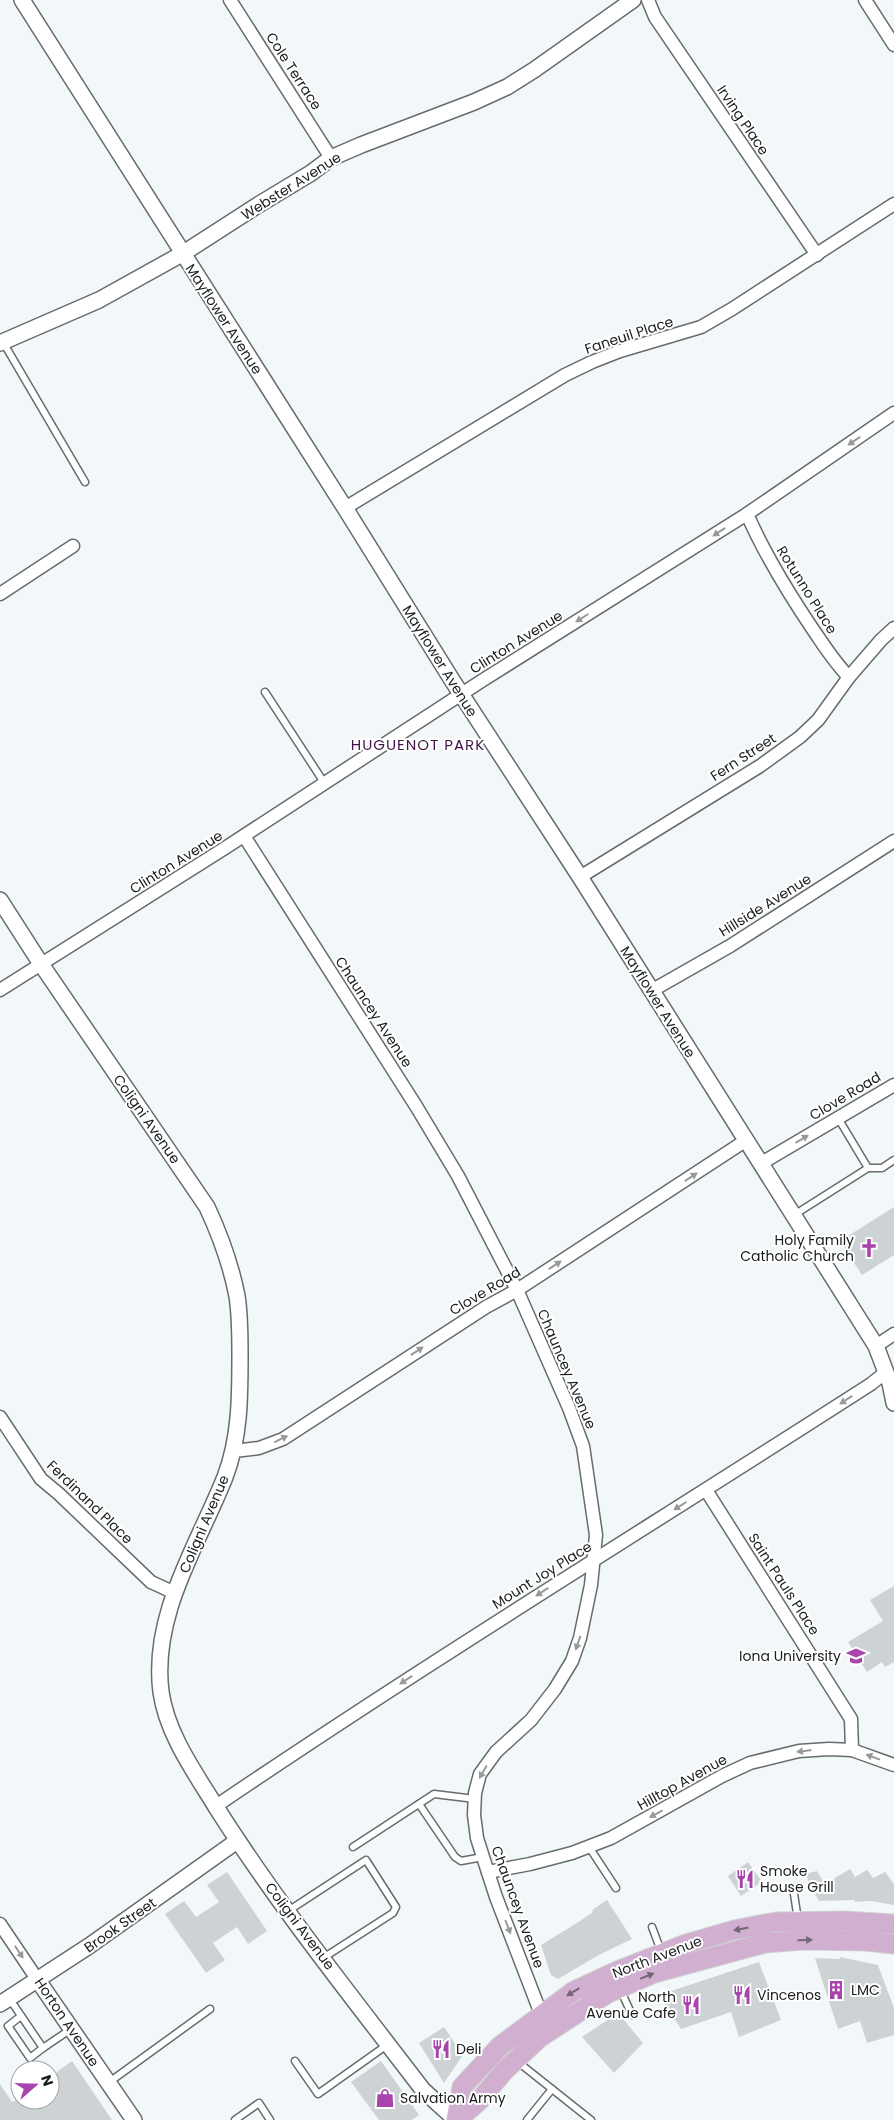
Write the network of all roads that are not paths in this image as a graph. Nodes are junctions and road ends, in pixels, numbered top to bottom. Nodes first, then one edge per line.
1 (22, 0) edge
2 (230, 0) edge
3 (633, 0) edge
4 (648, 0) edge
5 (865, 0) edge
6 (894, 45) edge
7 (332, 158) junction
8 (894, 204) edge
9 (182, 254) junction
10 (817, 254) junction
11 (2, 343) edge
12 (894, 413) edge
13 (85, 482) dead end
14 (345, 508) junction
15 (746, 514) junction
16 (73, 546) dead end
17 (0, 594) edge
18 (894, 628) edge
19 (849, 677) junction
20 (265, 692) dead end
21 (461, 694) junction
22 (325, 784) junction
23 (244, 836) junction
24 (894, 841) edge
25 (580, 877) junction
26 (0, 900) edge
27 (41, 964) junction
28 (0, 990) edge
29 (651, 991) junction
30 (894, 1084) edge
31 (838, 1118) junction
32 (745, 1141) junction
33 (894, 1160) edge
34 (760, 1164) junction
35 (868, 1168) junction
36 (793, 1216) junction
37 (517, 1290) junction
38 (894, 1334) edge
39 (876, 1346) junction
40 (886, 1372) junction
41 (894, 1403) edge
42 (0, 1416) edge
43 (234, 1451) junction
44 (706, 1490) junction
45 (593, 1560) junction
46 (175, 1593) junction
47 (852, 1750) junction
48 (894, 1765) edge
49 (474, 1799) junction
50 (419, 1804) junction
51 (216, 1806) junction
52 (237, 1841) junction
53 (353, 1847) dead end
54 (589, 1847) junction
55 (483, 1857) junction
56 (488, 1872) junction
57 (616, 1888) dead end
58 (794, 1894) dead end
59 (288, 1911) junction
60 (798, 1922) junction
61 (0, 1924) edge
62 (894, 1924) edge
63 (652, 1926) dead end
64 (894, 1944) edge
65 (662, 1953) junction
66 (323, 1958) junction
67 (37, 1979) junction
68 (620, 1988) junction
69 (5, 2001) edge
70 (210, 2008) dead end
71 (541, 2014) junction
72 (632, 2015) dead end
73 (20, 2016) junction
74 (72, 2028) junction
75 (553, 2029) junction
76 (388, 2044) junction
77 (43, 2048) junction
78 (515, 2060) junction
79 (295, 2061) dead end
80 (108, 2083) junction
81 (552, 2089) junction
82 (134, 2120) edge
83 (235, 2120) edge
84 (270, 2120) edge
85 (456, 2120) edge
86 (527, 2120) edge
87 (591, 2120) edge

1 - 9 street, Mayflower Avenue
2 - 7 street, Cole Terrace
3 - 7 street, Webster Avenue
4 - 10 street, Irving Place
5 - 6 street
7 - 9 street, Webster Avenue
8 - 10 street, Faneuil Place
9 - 11 street, Webster Avenue
9 - 14 street, Mayflower Avenue
10 - 14 street, Faneuil Place
11 - 13 lane
12 -> 15 street, Clinton Avenue
14 - 21 street, Mayflower Avenue
15 - 19 street, Rotunno Place
15 -> 21 street, Clinton Avenue
16 - 17 street
18 - 19 street, Fern Street
19 - 25 street, Fern Street
20 - 22 lane
21 - 22 street, Clinton Avenue
21 - 25 street, Mayflower Avenue
22 - 23 street, Clinton Avenue
23 - 27 street, Clinton Avenue
23 - 37 street, Chauncey Avenue
24 - 29 street, Hillside Avenue
25 - 29 street, Mayflower Avenue
26 - 27 street, Coligni Avenue
27 - 28 street, Clinton Avenue
27 - 43 street, Coligni Avenue
29 - 32 street, Mayflower Avenue
30 - 31 street, Clove Road
34 -> 31 street, Clove Road
31 - 35 lane
32 - 34 street, Mayflower Avenue
37 -> 32 street, Clove Road
33 - 35 lane
34 - 36 street, Mayflower Avenue
35 - 36 lane
36 - 39 street, Mayflower Avenue
43 -> 37 street, Clove Road
37 - 45 street, Chauncey Avenue
38 - 39 street
39 - 40 street, Mayflower Avenue
40 - 41 street, Mayflower Avenue
40 -> 44 street, Mount Joy Place
42 - 46 street, Ferdinand Place
43 - 46 street, Coligni Avenue
44 -> 45 street, Mount Joy Place
44 - 47 street, Saint Pauls Place
45 -> 49 street, Chauncey Avenue
45 -> 51 street, Mount Joy Place
46 - 51 street, Coligni Avenue
48 -> 47 street, Hilltop Avenue
47 -> 54 street, Hilltop Avenue
49 - 50 lane
49 - 55 street, Chauncey Avenue
50 - 53 lane
50 - 55 lane
51 - 52 street, Coligni Avenue
52 - 59 street, Coligni Avenue
52 - 67 street, Brook Street
54 - 56 street, Hilltop Avenue
54 - 57 lane
55 - 56 street, Chauncey Avenue
56 -> 71 street, Chauncey Avenue
58 - 60 lane
59 - 66 street, Coligni Avenue
59 - 66 lane
60 - 62 main road, North Avenue
60 -> 65 main road, North Avenue
61 -> 67 street, Horton Avenue
63 - 65 lane
68 -> 64 main road, North Avenue
65 -> 71 main road, North Avenue
66 - 76 street, Coligni Avenue
67 - 69 street, Brook Street
67 - 74 street, Horton Avenue
68 - 72 lane
68 - 75 main road, North Avenue
69 - 73 lane
70 - 80 lane
71 - 75 street, Chauncey Avenue
71 - 85 main road, North Avenue
73 - 77 lane
73 - 77 lane
74 - 77 lane
74 - 80 street, Horton Avenue
75 - 78 main road, North Avenue
76 - 79 lane
76 - 85 street, Coligni Avenue
78 - 81 lane
78 - 85 main road, North Avenue
80 - 82 street, Horton Avenue
81 - 86 lane
81 - 87 lane
83 - 84 lane

